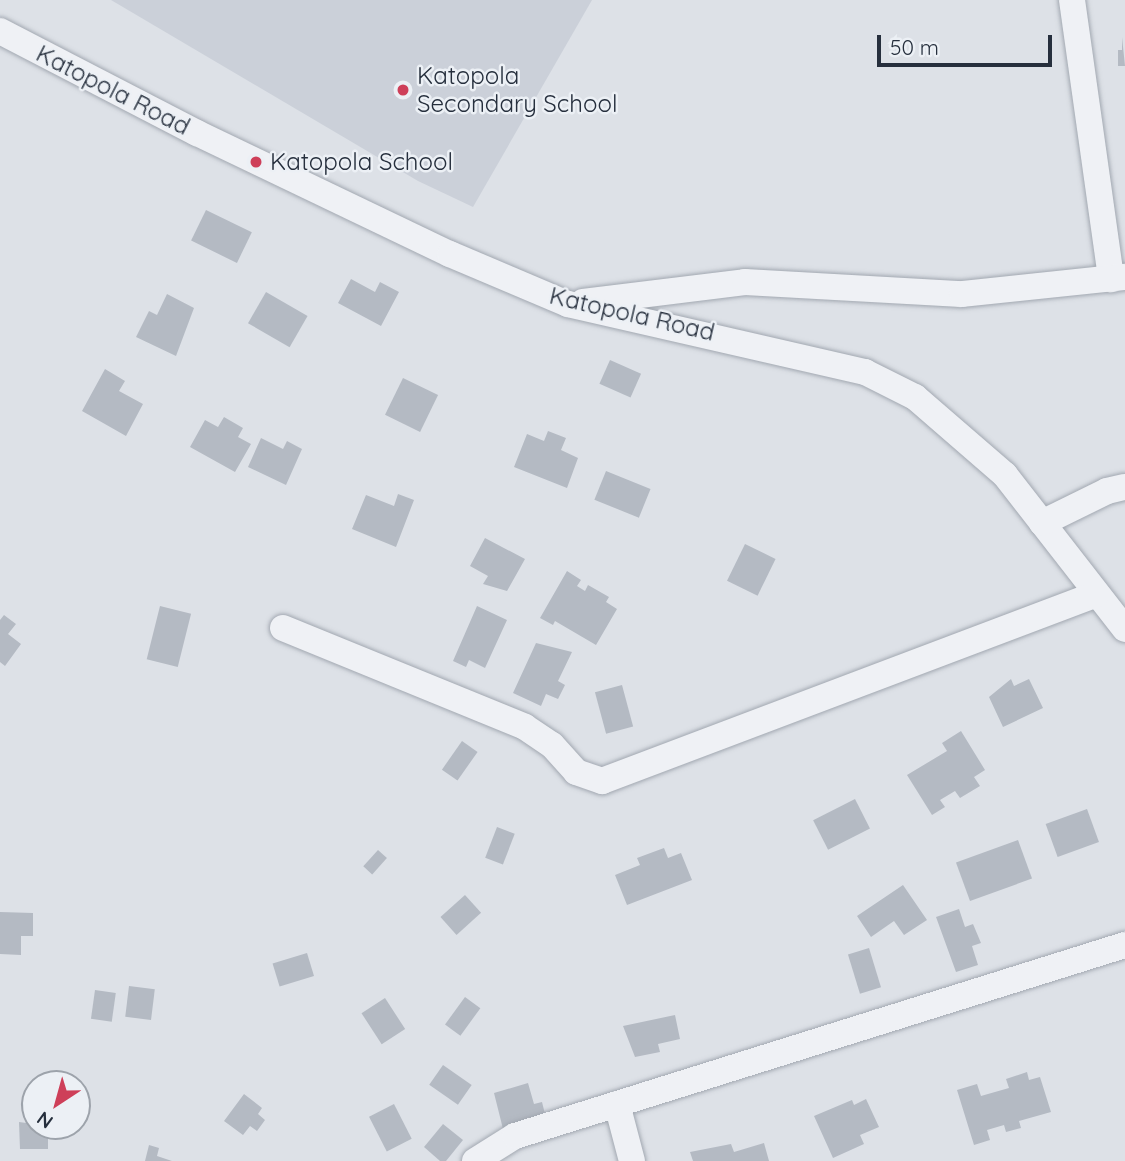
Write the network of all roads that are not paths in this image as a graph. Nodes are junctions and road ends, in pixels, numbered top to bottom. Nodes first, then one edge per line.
1 (1072, 0) edge
2 (0, 31) edge
3 (1118, 278) edge
4 (568, 304) junction
5 (1125, 487) edge
6 (1042, 523) junction
7 (1097, 594) junction
8 (283, 628) dead end
9 (1125, 629) edge
10 (1125, 945) edge
11 (617, 1104) junction
12 (475, 1161) edge
13 (632, 1161) edge

1 - 3 street
2 - 4 street, Katopola Road
3 - 4 street
4 - 6 street, Katopola Road
5 - 6 street
6 - 7 street, Katopola Road
7 - 8 street
7 - 9 street, Katopola Road
10 - 11 street
11 - 12 street
11 - 13 street

